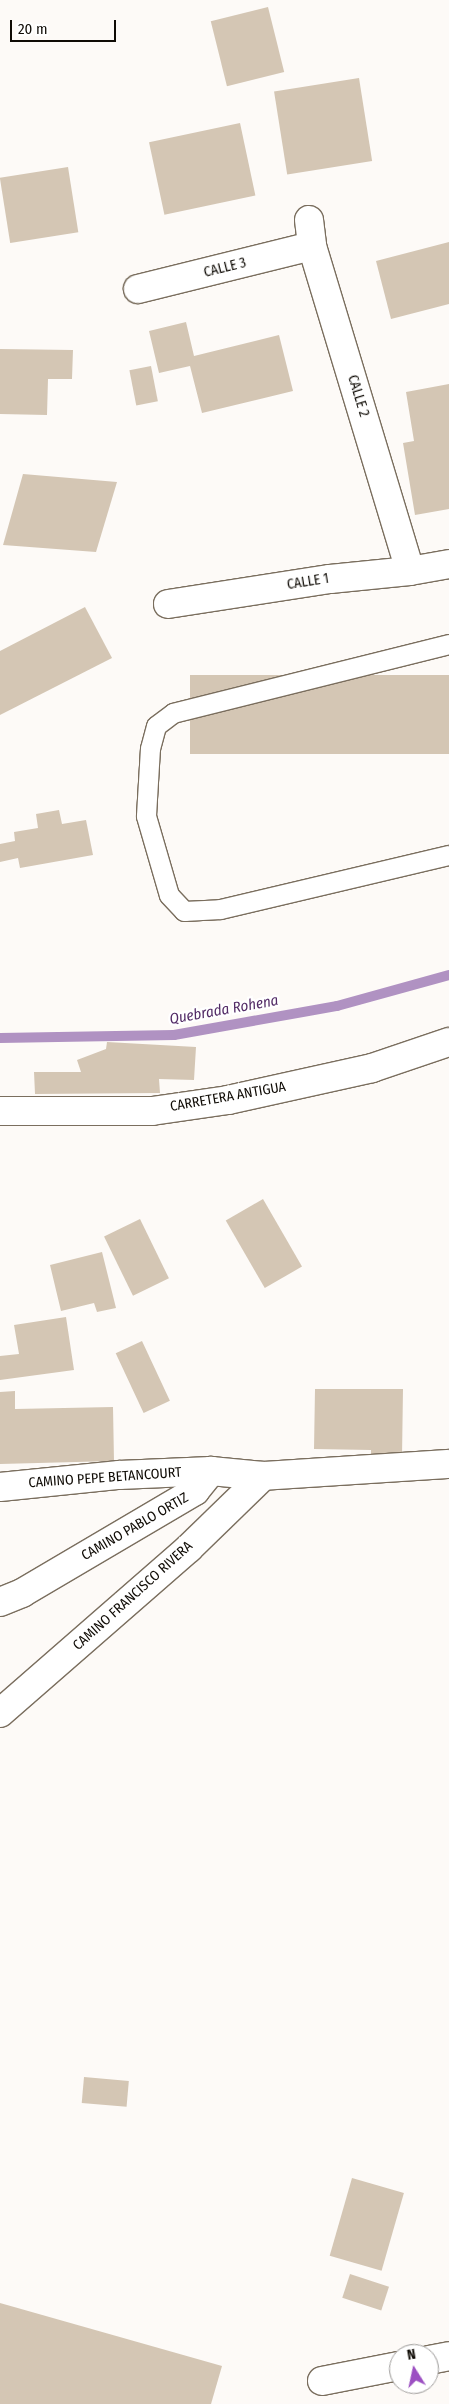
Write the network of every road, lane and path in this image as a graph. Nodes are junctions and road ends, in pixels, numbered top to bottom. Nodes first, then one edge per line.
1 (311, 233) joint
2 (138, 289) dead end
3 (449, 564) edge
4 (410, 571) junction
5 (168, 604) dead end
6 (449, 644) edge
7 (449, 855) edge
8 (449, 1042) edge
9 (0, 1111) edge
10 (449, 1464) edge
11 (211, 1471) junction
12 (264, 1476) junction
13 (0, 1486) edge
14 (0, 1602) edge
15 (0, 1713) edge
16 (389, 2368) edge
17 (322, 2381) dead end

1 - 2 street, CALLE 3
1 - 4 street, CALLE 2
3 - 4 street, CALLE 1
4 - 5 street, CALLE 1
6 - 7 lane
8 - 9 street, CARRETERA ANTIGUA
10 - 12 street
11 - 12 street
11 - 13 street, CAMINO PEPE BETANCOURT
11 - 14 street, CAMINO PABLO ORTIZ
12 - 15 street, CAMINO FRANCISCO RIVERA
16 - 17 street

